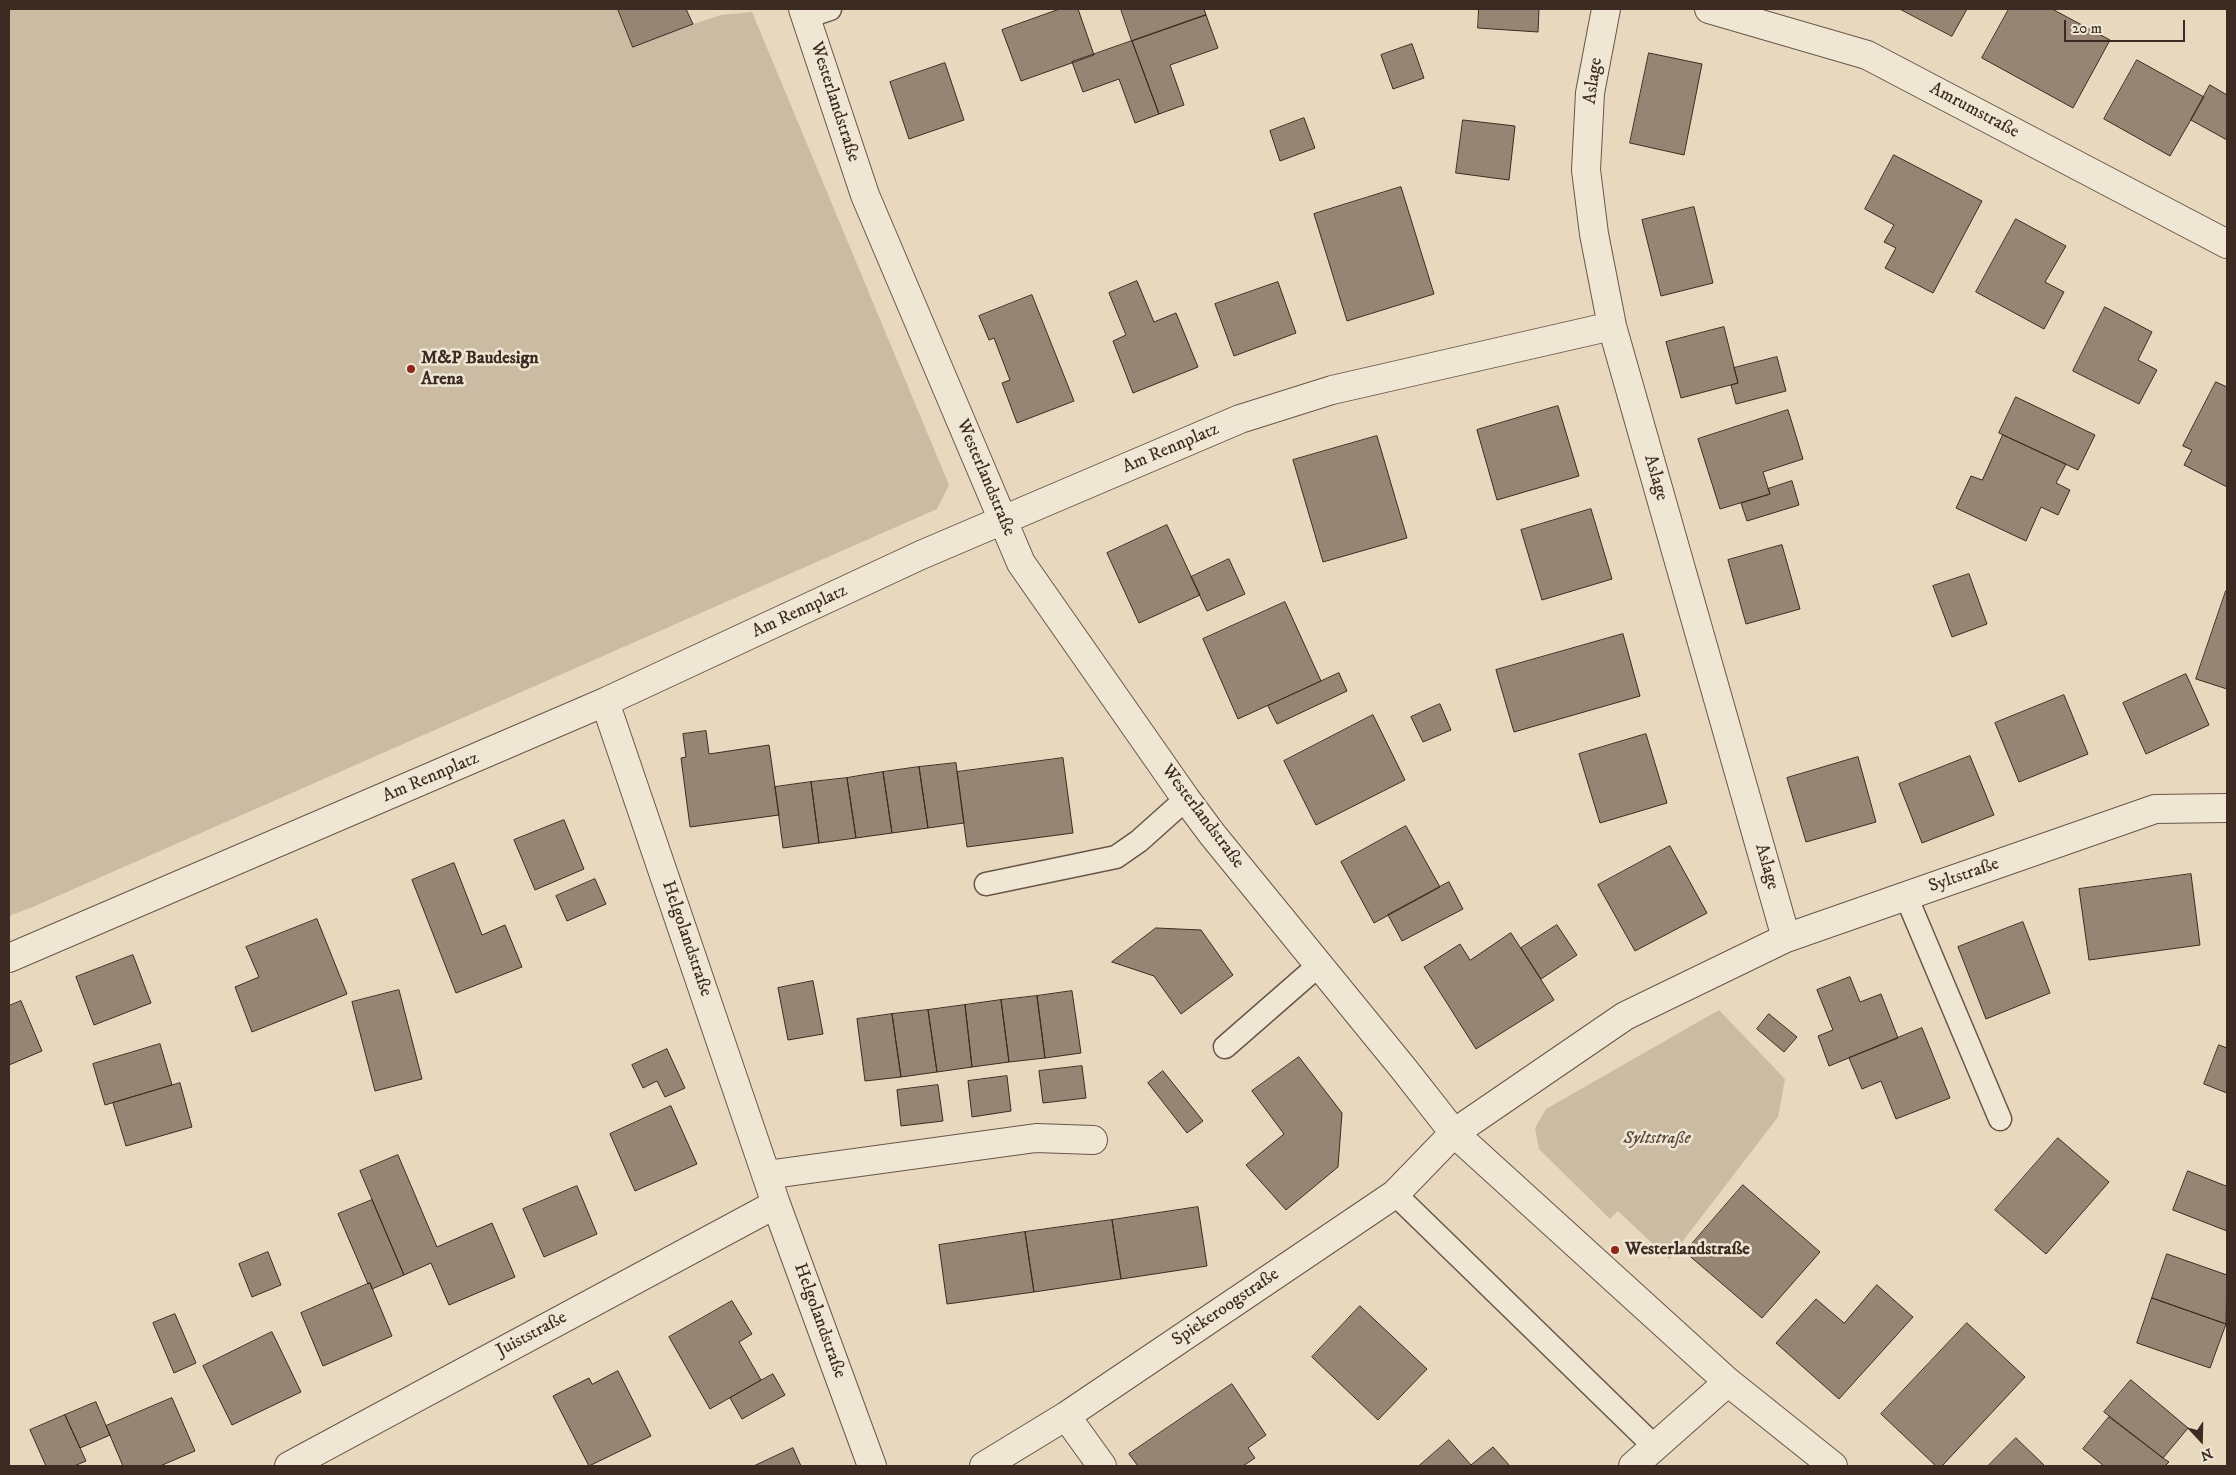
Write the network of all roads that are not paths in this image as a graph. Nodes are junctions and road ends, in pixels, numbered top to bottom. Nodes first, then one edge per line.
1 (1606, 9) edge
2 (1709, 9) edge
3 (813, 12) edge
4 (2227, 244) edge
5 (1612, 326) junction
6 (1002, 521) junction
7 (606, 702) junction
8 (1186, 798) junction
9 (2227, 808) edge
10 (986, 884) dead end
11 (1906, 896) junction
12 (1786, 938) junction
13 (9, 958) edge
14 (1319, 965) junction
15 (1225, 1047) dead end
16 (2000, 1120) dead end
17 (1454, 1133) junction
18 (1093, 1140) dead end
19 (766, 1175) junction
20 (1395, 1194) junction
21 (776, 1204) junction
22 (1728, 1382) junction
23 (1066, 1416) junction
24 (1655, 1447) junction
25 (289, 1466) edge
26 (872, 1466) edge
27 (984, 1466) edge
28 (1102, 1466) edge
29 (1633, 1466) edge
30 (1833, 1466) edge

1 - 5 street, Aslage
2 - 4 street, Amrumstraße
3 - 6 street, Westerlandstraße
5 - 6 street, Am Rennplatz
5 - 12 street, Aslage
6 - 7 street, Am Rennplatz
6 - 8 street, Westerlandstraße
7 - 13 street, Am Rennplatz
7 - 19 street, Helgolandstraße
8 - 10 lane
8 - 14 street, Westerlandstraße
9 - 11 street, Syltstraße
11 - 12 street, Syltstraße
11 - 16 lane
12 - 17 street, Syltstraße
14 - 15 lane
14 - 17 street, Westerlandstraße
17 - 20 street, Spiekeroogstraße
17 - 22 street, Westerlandstraße
18 - 19 street
19 - 21 street, Helgolandstraße
20 - 23 street, Spiekeroogstraße
20 - 24 lane
21 - 25 street, Juiststraße
21 - 26 street, Helgolandstraße
22 - 24 street
22 - 30 street, Westerlandstraße
23 - 27 street, Spiekeroogstraße
23 - 28 street
24 - 29 street

